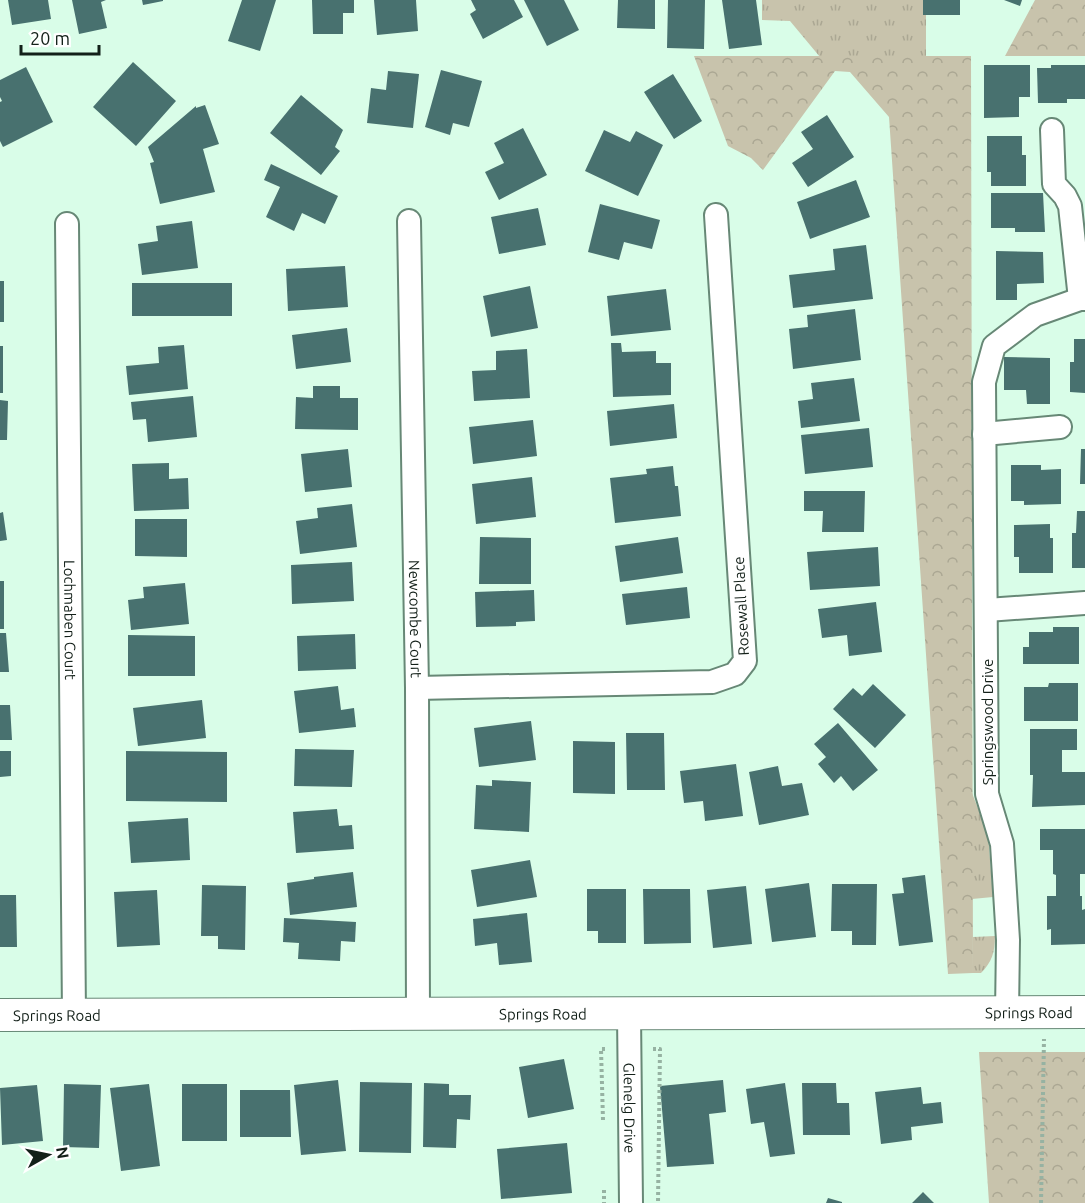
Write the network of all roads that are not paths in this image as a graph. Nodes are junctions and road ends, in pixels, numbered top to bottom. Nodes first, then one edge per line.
1 (1052, 130) dead end
2 (716, 215) dead end
3 (409, 220) dead end
4 (67, 224) dead end
5 (1083, 299) edge
6 (1060, 427) dead end
7 (984, 434) junction
8 (1085, 603) edge
9 (987, 610) junction
10 (417, 688) junction
11 (1007, 1012) junction
12 (1085, 1012) edge
13 (629, 1014) junction
14 (0, 1015) edge
15 (74, 1015) junction
16 (418, 1015) junction
17 (632, 1203) edge

1 - 5 street
2 - 10 street, Rosewall Place
3 - 10 street, Newcombe Court
4 - 15 street, Lochmaben Court
5 - 7 street, Springswood Drive
6 - 7 street
7 - 9 street, Springswood Drive
8 - 9 street
9 - 11 street, Springswood Drive
10 - 16 street, Newcombe Court
11 - 12 main road, Springs Road
11 - 13 main road, Springs Road
13 - 16 main road, Springs Road
13 - 17 street, Glenelg Drive
14 - 15 main road, Springs Road
15 - 16 main road, Springs Road

